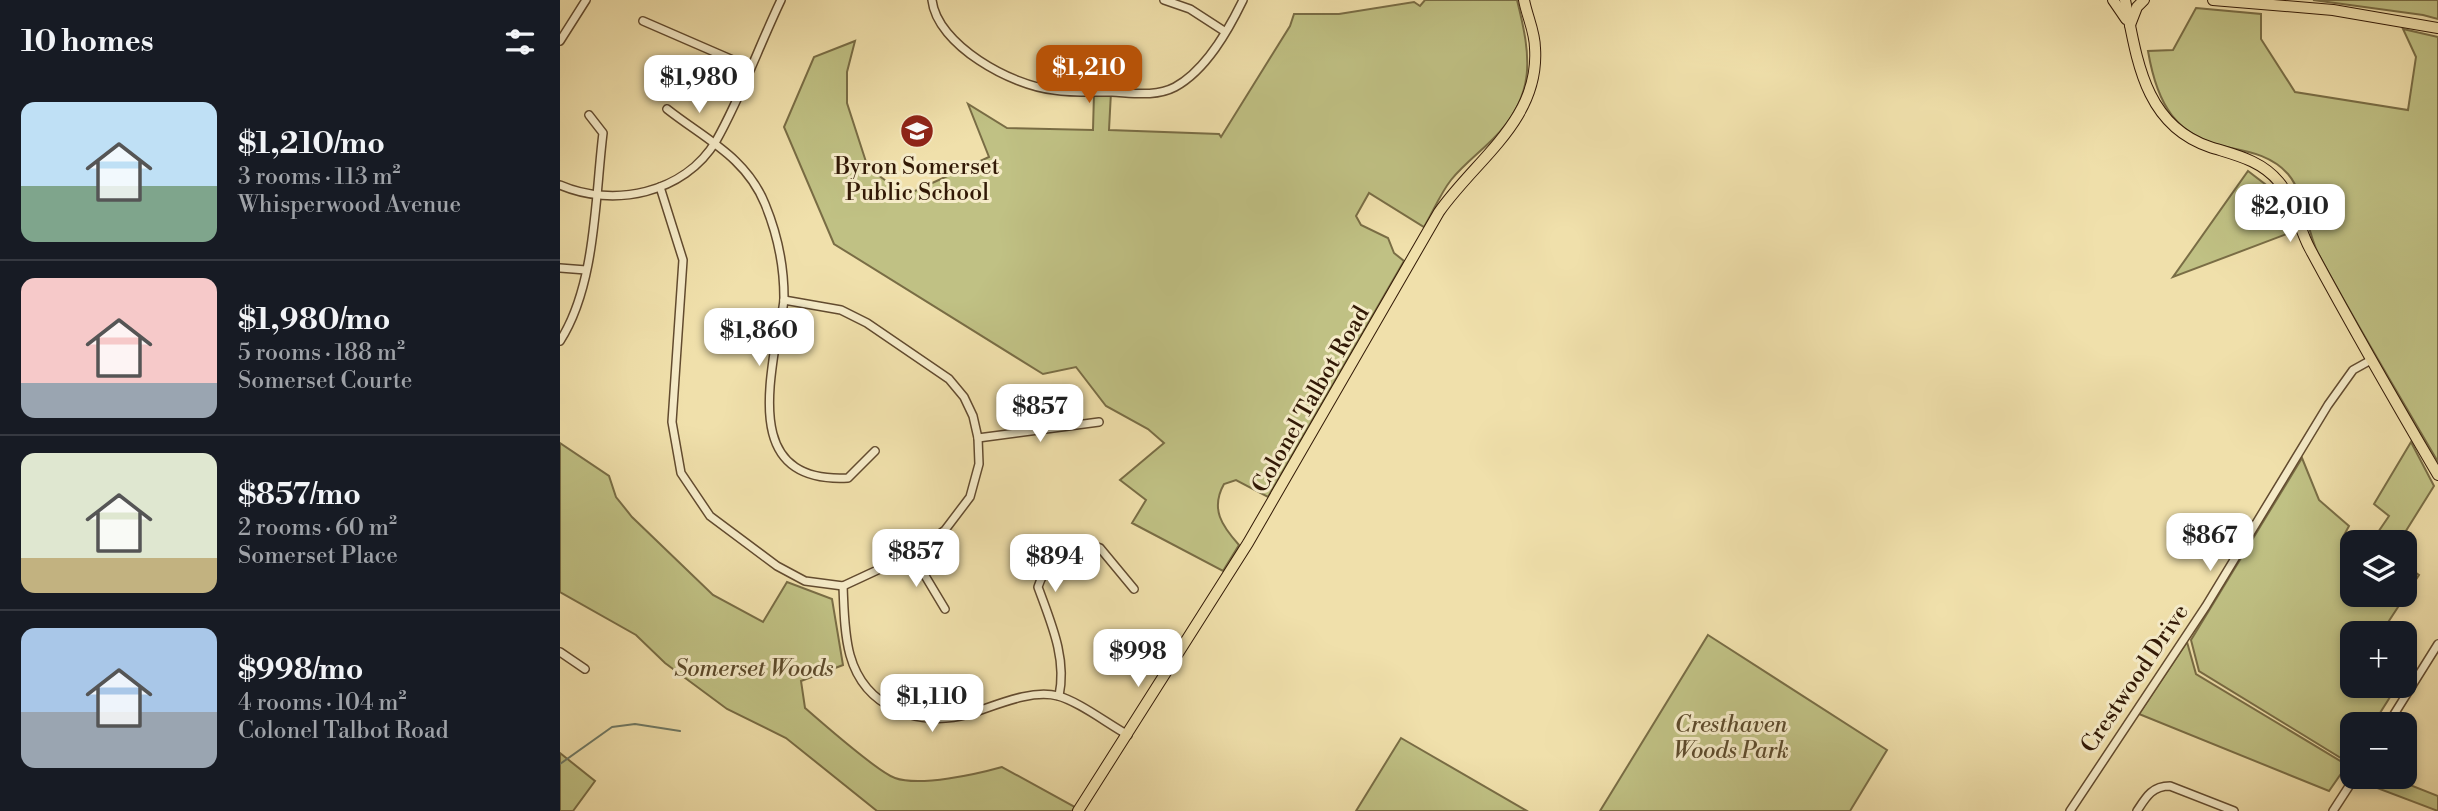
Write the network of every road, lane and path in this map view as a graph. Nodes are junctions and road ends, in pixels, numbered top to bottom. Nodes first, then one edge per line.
1 (586, 0) edge
2 (780, 0) edge
3 (932, 0) edge
4 (1164, 0) edge
5 (1243, 0) edge
6 (1524, 0) edge
7 (2113, 0) edge
8 (2125, 0) edge
9 (2144, 0) edge
10 (2213, 0) edge
11 (643, 21) dead end
12 (2130, 25) junction
13 (2438, 29) edge
14 (1224, 31) junction
15 (560, 41) edge
16 (749, 67) junction
17 (667, 109) dead end
18 (589, 115) dead end
19 (715, 143) junction
20 (560, 185) edge
21 (660, 187) junction
22 (596, 196) junction
23 (560, 268) edge
24 (586, 271) junction
25 (784, 300) junction
26 (560, 341) edge
27 (2371, 360) junction
28 (1099, 422) dead end
29 (978, 439) junction
30 (875, 451) dead end
31 (2438, 475) edge
32 (912, 554) junction
33 (843, 586) junction
34 (1134, 589) dead end
35 (945, 609) dead end
36 (2438, 644) edge
37 (560, 652) edge
38 (585, 669) dead end
39 (1059, 696) junction
40 (2396, 712) edge
41 (1128, 735) junction
42 (2347, 789) edge
43 (1078, 811) edge
44 (2070, 811) edge
45 (2137, 811) edge
46 (2234, 811) edge
47 (2333, 811) edge

1 - 15 street
2 - 16 street
3 - 14 street
4 - 14 street
5 - 14 street
6 - 41 main road, Colonel Talbot Road
7 - 12 main road
8 - 12 main road
9 - 12 main road
10 - 13 main road
11 - 16 street
12 - 27 main road
16 - 19 street
17 - 19 street
18 - 22 street
19 - 21 street
19 - 25 street
20 - 22 street
21 - 22 street
21 - 33 street
22 - 24 street
23 - 24 street
24 - 26 street
25 - 29 street
25 - 30 street
27 - 31 main road
27 - 44 street, Crestwood Drive
28 - 29 street
29 - 32 street
32 - 33 street
32 - 35 street
33 - 39 street
34 - 39 street
36 - 40 street
37 - 38 street
39 - 41 street
41 - 43 main road, Colonel Talbot Road
42 - 47 street
45 - 46 street

